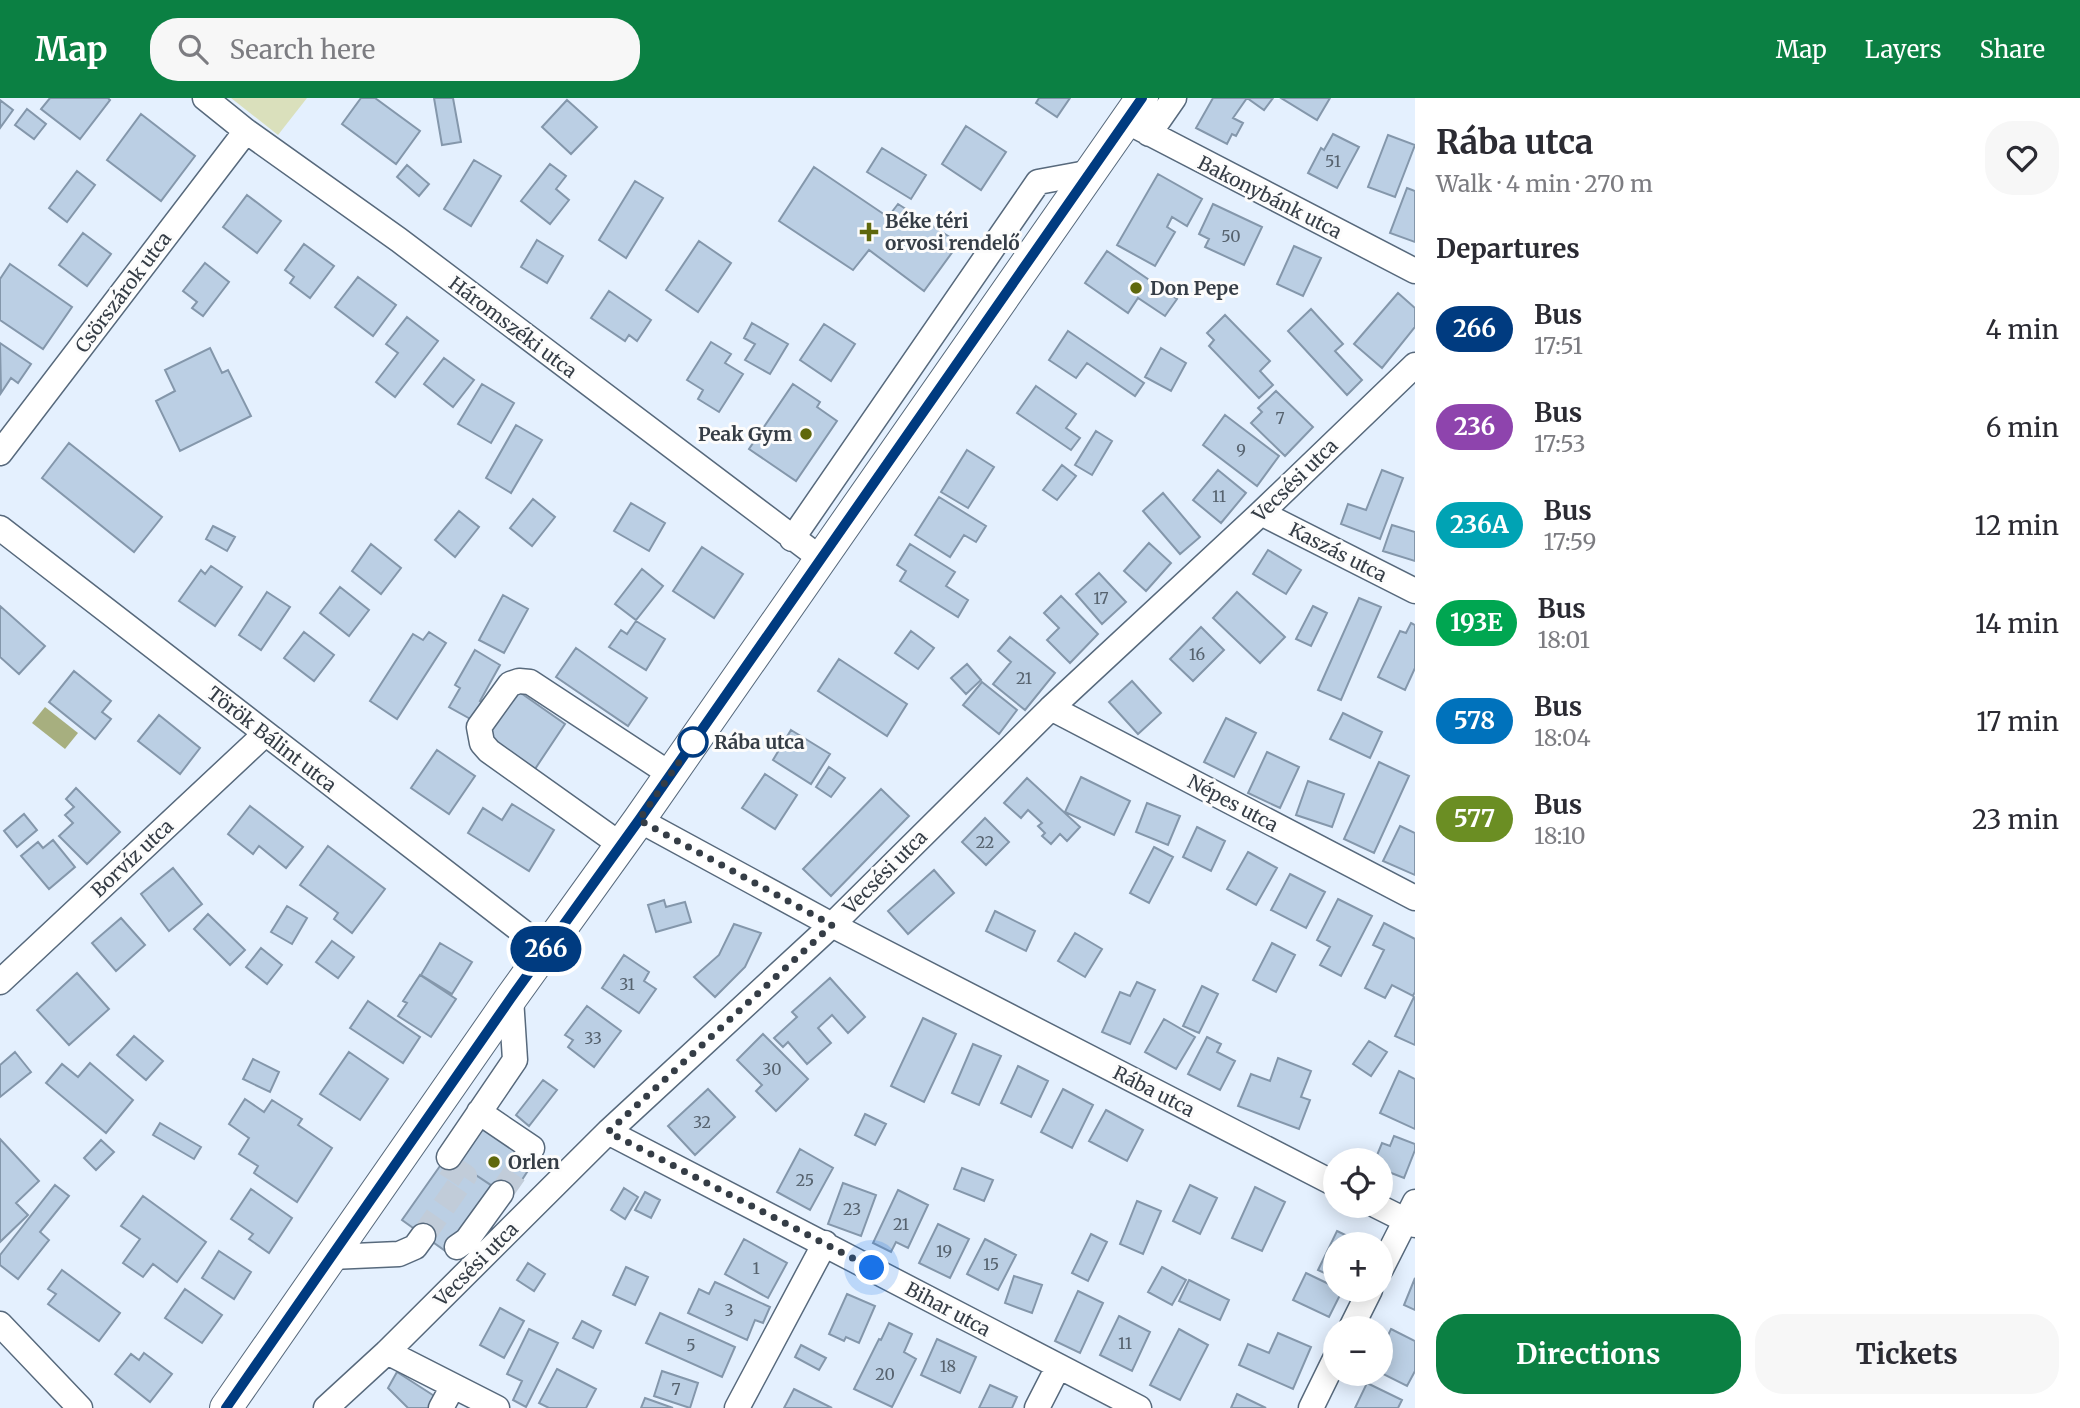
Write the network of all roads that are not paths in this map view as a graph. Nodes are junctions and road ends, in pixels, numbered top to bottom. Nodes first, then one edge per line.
1 (205, 98) edge
2 (1174, 98) edge
3 (1139, 118) edge
4 (246, 131) junction
5 (1092, 172) junction
6 (1415, 271) edge
7 (1415, 365) edge
8 (0, 453) edge
9 (1261, 513) junction
10 (0, 528) edge
11 (792, 539) junction
12 (820, 558) junction
13 (1415, 591) edge
14 (1051, 708) junction
15 (265, 734) junction
16 (670, 774) junction
17 (630, 832) junction
18 (1415, 898) edge
19 (832, 925) junction
20 (545, 950) junction
21 (0, 982) edge
22 (511, 998) junction
23 (479, 1112) junction
24 (608, 1132) junction
25 (449, 1157) dead end
26 (526, 1157) dead end
27 (1323, 1178) edge
28 (501, 1193) tunnel mouth
29 (1393, 1211) edge
30 (1412, 1216) edge
31 (423, 1236) tunnel mouth
32 (825, 1243) junction
33 (1393, 1248) edge
34 (399, 1254) junction
35 (331, 1257) junction
36 (0, 1324) edge
37 (387, 1352) junction
38 (1058, 1367) junction
39 (1323, 1384) edge
40 (453, 1386) junction
41 (228, 1407) edge
42 (80, 1408) edge
43 (326, 1408) edge
44 (441, 1408) edge
45 (497, 1408) edge
46 (737, 1408) edge
47 (1037, 1408) edge
48 (1139, 1408) edge
49 (1311, 1408) edge

1 - 4 street, Háromszéki utca
2 - 3 street
3 - 5 main road
3 - 6 street, Bakonybánk utca
4 - 8 street, Csörszárok utca
4 - 11 street, Háromszéki utca
5 - 11 street
5 - 12 main road
7 - 9 street, Vecsési utca
9 - 13 street, Kaszás utca
9 - 14 street, Vecsési utca
10 - 15 street, Török Bálint utca
11 - 12 street, Háromszéki utca
12 - 16 main road
14 - 18 street, Népes utca
14 - 19 street, Vecsési utca
15 - 20 street, Török Bálint utca
15 - 21 street, Borvíz utca
16 - 17 main road
16 - 17 street, Rába utca
17 - 19 street, Rába utca
17 - 20 main road
19 - 24 street, Vecsési utca
19 - 27 street, Rába utca
20 - 22 main road
22 - 23 street
22 - 35 main road
23 - 25 street
23 - 26 street
24 - 32 street, Bihar utca
24 - 37 street, Vecsési utca
28 - 34 street
29 - 30 street
30 - 33 street
31 - 34 street
32 - 38 street, Bihar utca
32 - 46 street
34 - 35 street
35 - 41 main road
36 - 42 street
37 - 40 street
37 - 43 street, Vecsési utca
38 - 47 street
38 - 48 street, Bihar utca
39 - 49 street
40 - 44 street
40 - 45 street

